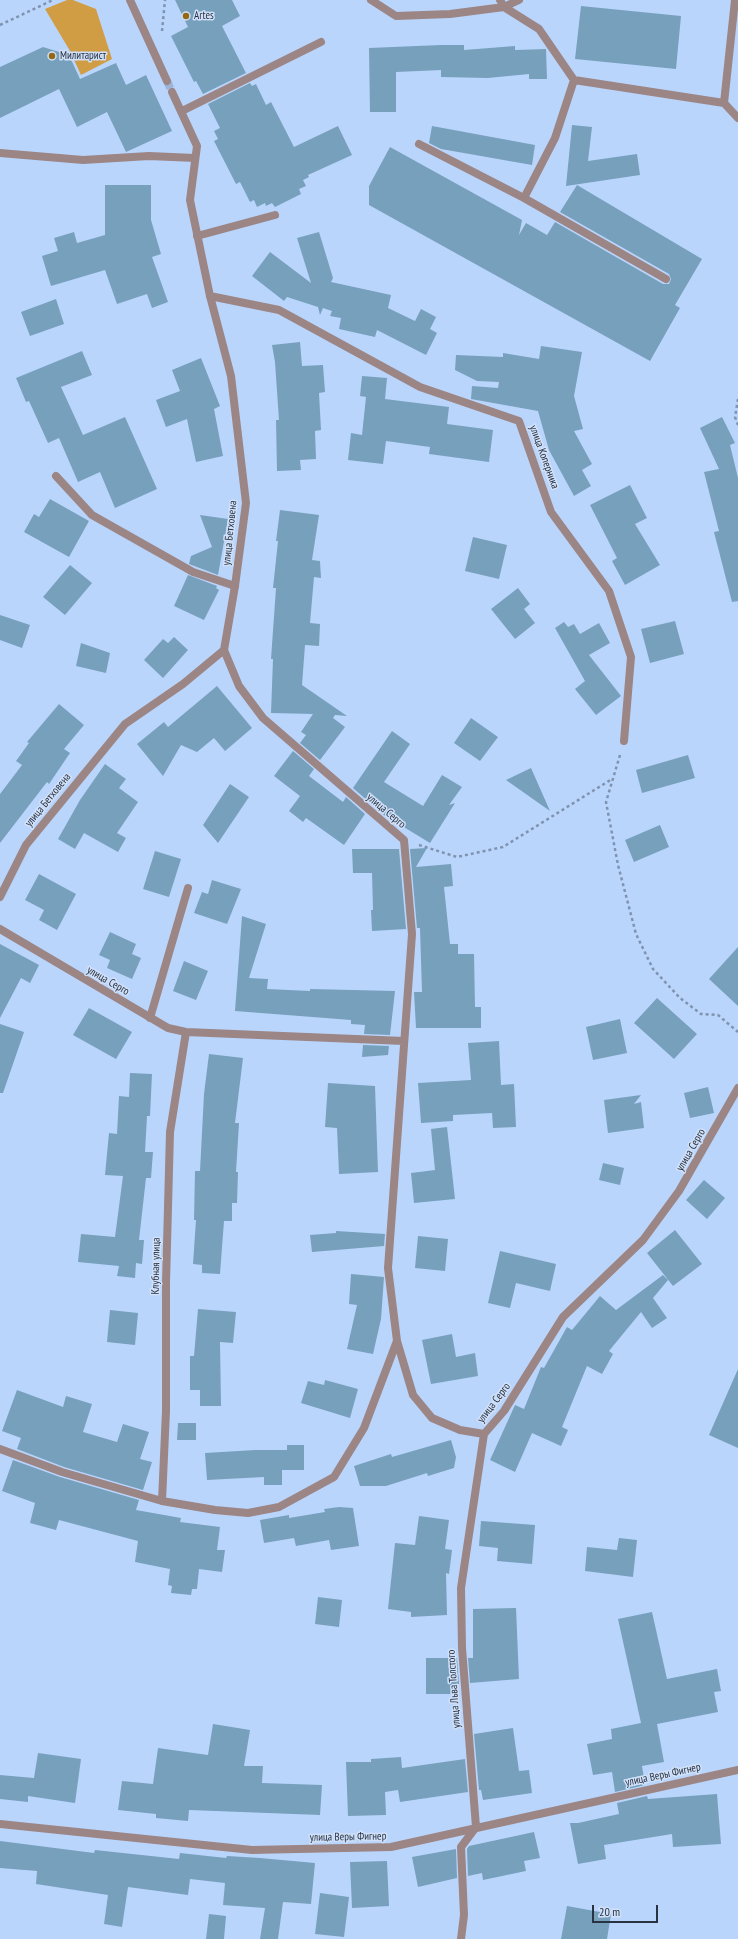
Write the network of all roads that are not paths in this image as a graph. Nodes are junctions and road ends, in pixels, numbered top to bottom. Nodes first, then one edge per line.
1 (130, 0) edge
2 (371, 0) edge
3 (519, 0) edge
4 (735, 0) edge
5 (502, 4) edge
6 (321, 42) dead end
7 (574, 80) junction
8 (167, 81) tunnel mouth
9 (172, 92) tunnel mouth
10 (724, 102) junction
11 (182, 110) junction
12 (738, 118) edge
13 (419, 144) dead end
14 (0, 153) edge
15 (195, 158) junction
16 (524, 198) junction
17 (275, 214) dead end
18 (197, 236) junction
19 (666, 279) dead end
20 (210, 296) junction
21 (56, 476) dead end
22 (235, 586) junction
23 (224, 650) junction
24 (624, 741) road end
25 (188, 888) dead end
26 (0, 897) edge
27 (0, 929) edge
28 (150, 1018) junction
29 (186, 1032) junction
30 (404, 1041) junction
31 (738, 1088) edge
32 (397, 1341) junction
33 (484, 1434) junction
34 (0, 1449) edge
35 (162, 1501) junction
36 (738, 1770) edge
37 (0, 1824) edge
38 (476, 1827) junction
39 (461, 1939) edge

1 - 8 street
2 - 5 street
3 - 5 street
4 - 10 street
5 - 7 street
6 - 11 street
7 - 10 street
7 - 16 street
9 - 11 street, улица Бетховена
10 - 12 street
11 - 15 street, улица Бетховена
13 - 16 street
14 - 15 street
15 - 18 street, улица Бетховена
16 - 19 street
17 - 18 street
18 - 20 street, улица Бетховена
20 - 22 street, улица Бетховена
20 - 24 street, улица Коперника
21 - 22 street
22 - 23 street, улица Бетховена
23 - 26 street, улица Бетховена
23 - 30 street, улица Серго
25 - 28 street
27 - 28 street, улица Серго
28 - 29 street, улица Серго
29 - 30 street, улица Серго
29 - 35 street, Клубная улица
30 - 32 street, улица Серго
31 - 33 street, улица Серго
32 - 33 street, улица Серго
32 - 35 street
33 - 38 street, улица Льва Толстого
34 - 35 street
36 - 38 street, улица Веры Фигнер
37 - 38 street, улица Веры Фигнер
38 - 39 street

